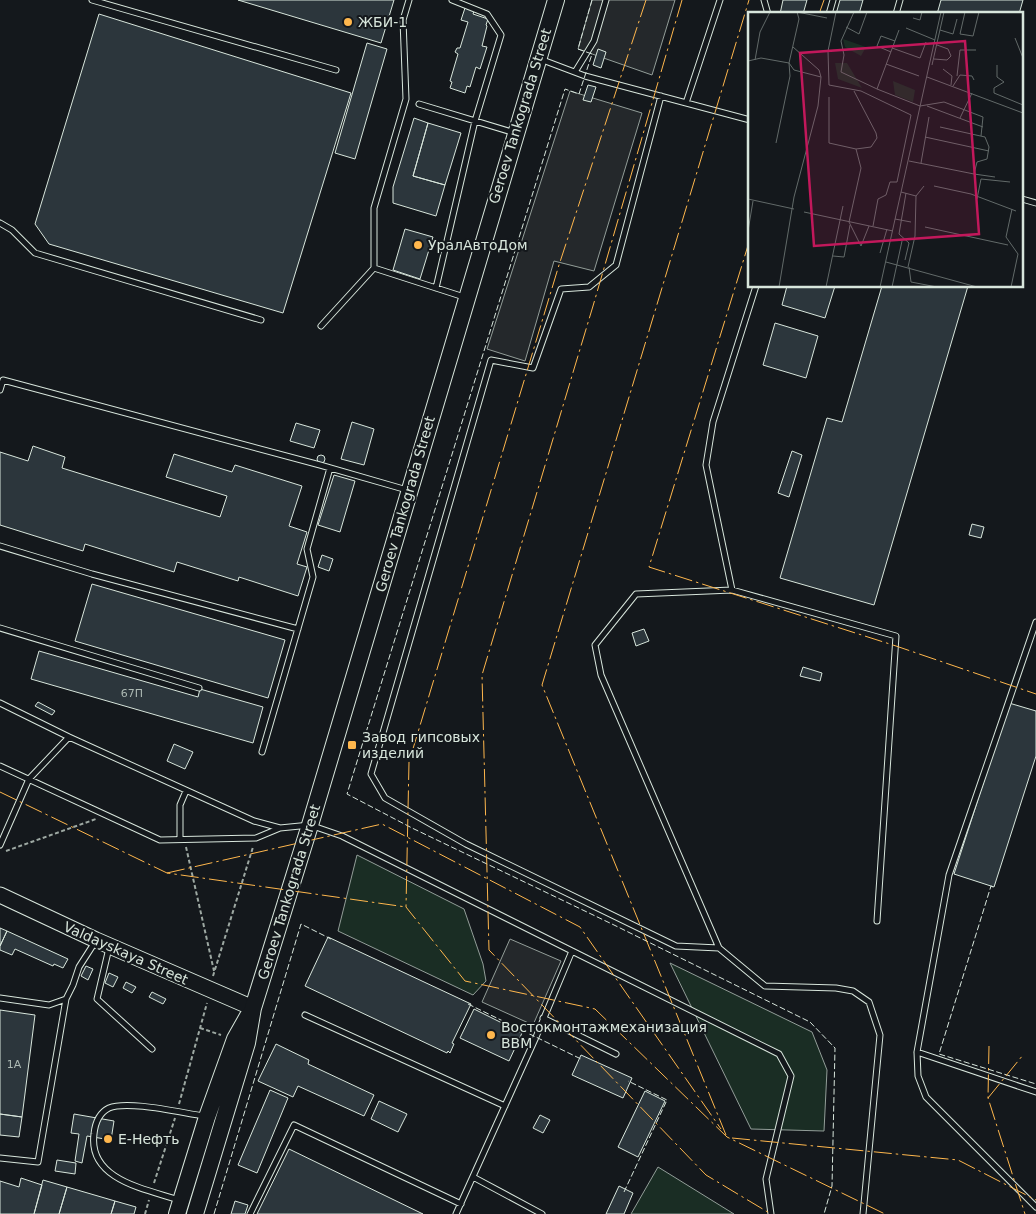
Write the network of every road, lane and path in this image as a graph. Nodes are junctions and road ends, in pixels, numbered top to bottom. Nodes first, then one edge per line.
1 (92, 0) edge
2 (409, 0) edge
3 (452, 0) edge
4 (556, 0) edge
5 (606, 0) edge
6 (720, 0) edge
7 (537, 58) junction
8 (336, 70) dead end
9 (575, 72) junction
10 (661, 96) junction
11 (686, 103) junction
12 (419, 104) dead end
13 (748, 119) edge
14 (475, 121) junction
15 (515, 133) junction
16 (0, 223) edge
17 (374, 268) junction
18 (436, 288) junction
19 (755, 288) edge
20 (466, 297) junction
21 (261, 320) dead end
22 (321, 326) dead end
23 (1, 379) edge
24 (0, 390) edge
25 (330, 468) junction
26 (409, 491) junction
27 (0, 546) edge
28 (732, 590) junction
29 (1036, 622) edge
30 (0, 628) edge
31 (298, 629) junction
32 (199, 688) dead end
33 (0, 703) edge
34 (69, 737) junction
35 (262, 752) dead end
36 (0, 766) edge
37 (29, 779) junction
38 (186, 791) junction
39 (108, 815) junction
40 (310, 825) junction
41 (280, 828) junction
42 (256, 838) junction
43 (182, 839) junction
44 (0, 845) edge
45 (0, 853) edge
46 (0, 895) edge
47 (877, 921) dead end
48 (103, 943) junction
49 (718, 948) junction
50 (572, 951) junction
51 (214, 974) junction
52 (209, 989) junction
53 (0, 998) edge
54 (66, 999) junction
55 (253, 1008) junction
56 (305, 1016) dead end
57 (543, 1018) junction
58 (152, 1049) dead end
59 (917, 1052) junction
60 (616, 1054) dead end
61 (1036, 1092) edge
62 (505, 1106) junction
63 (177, 1112) junction
64 (207, 1117) junction
65 (0, 1158) edge
66 (473, 1177) junction
67 (152, 1191) junction
68 (461, 1204) junction
69 (179, 1207) edge
70 (1036, 1207) edge
71 (146, 1214) edge
72 (196, 1214) edge
73 (250, 1214) edge
74 (456, 1214) edge
75 (542, 1214) edge
76 (771, 1214) edge
77 (863, 1214) edge

1 - 8 lane
2 - 17 lane
3 - 14 lane
4 - 7 main road, Geroev Tankograda Street
5 - 9 lane
6 - 11 lane
7 - 9 lane
7 - 15 main road, Geroev Tankograda Street
9 - 10 lane
10 - 11 lane
10 - 49 lane
11 - 13 lane
12 - 14 lane
14 - 15 lane
14 - 18 lane
15 - 20 main road, Geroev Tankograda Street
16 - 21 lane
17 - 18 lane
17 - 22 lane
18 - 20 lane
19 - 28 lane
20 - 26 main road, Geroev Tankograda Street
23 - 24 lane
23 - 25 lane
25 - 26 lane
25 - 31 lane
26 - 40 main road, Geroev Tankograda Street
27 - 31 lane
28 - 47 lane
28 - 49 lane
29 - 59 lane
30 - 32 lane
31 - 35 lane
33 - 34 lane
34 - 37 lane
34 - 38 lane
36 - 37 lane
37 - 39 lane
37 - 44 lane
38 - 41 lane
38 - 43 lane
39 - 43 lane
39 - 45 path
40 - 41 lane
40 - 50 lane
40 - 55 main road, Geroev Tankograda Street
41 - 42 lane
42 - 43 lane
42 - 51 path
43 - 51 path
46 - 48 street, Valdayskaya Street
48 - 52 street, Valdayskaya Street
48 - 54 lane
48 - 58 lane
49 - 77 lane
50 - 57 lane
50 - 76 lane
51 - 52 path
52 - 55 street, Valdayskaya Street
52 - 63 path
53 - 54 lane
54 - 65 lane
55 - 64 main road, Geroev Tankograda Street
55 - 72 main road, Geroev Tankograda Street
56 - 62 lane
57 - 60 lane
57 - 62 lane
59 - 61 lane
59 - 70 lane
62 - 66 lane
63 - 64 lane
63 - 67 path
63 - 67 lane
64 - 69 main road, Geroev Tankograda Street
66 - 68 lane
66 - 75 lane
67 - 69 lane
67 - 71 path
68 - 73 lane
68 - 74 lane

